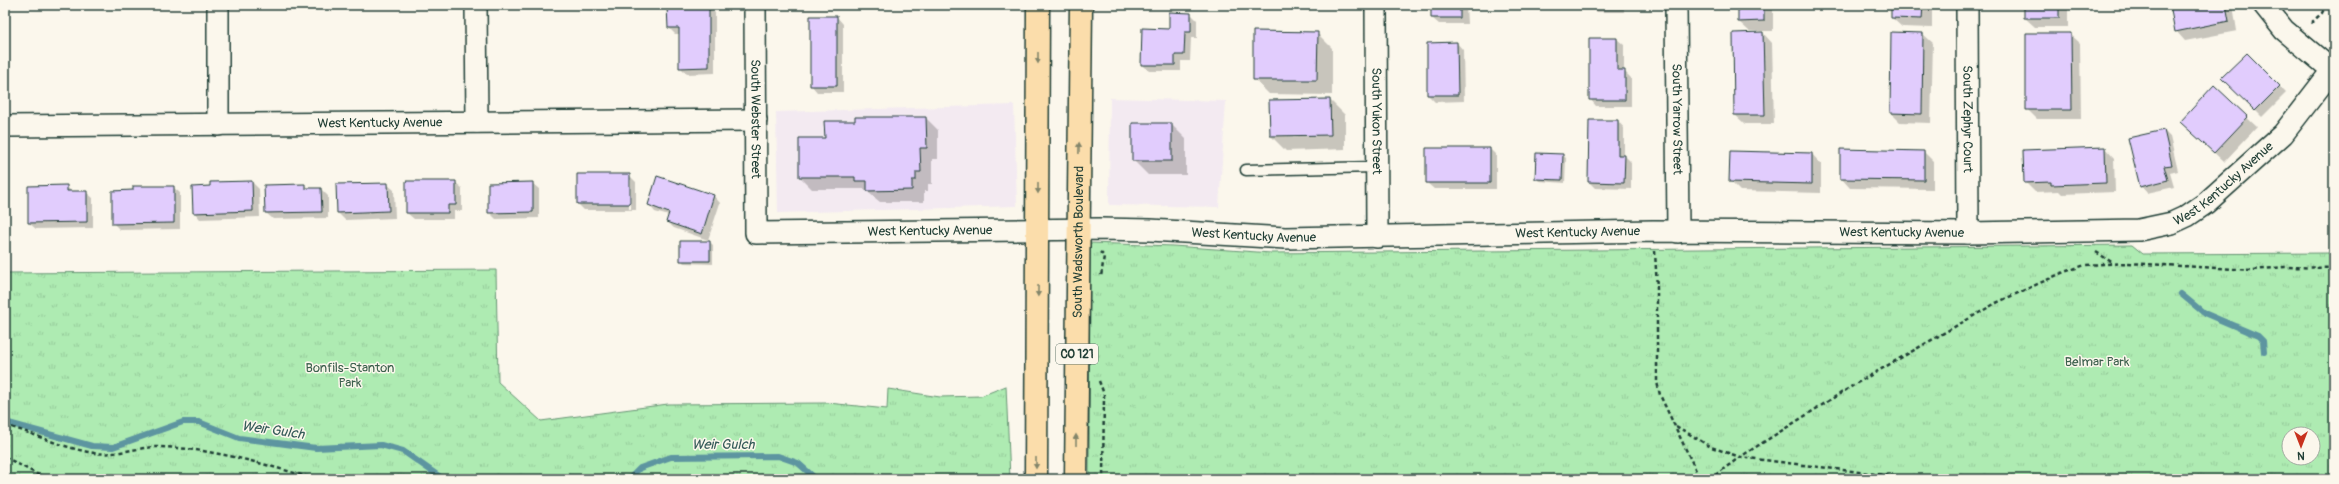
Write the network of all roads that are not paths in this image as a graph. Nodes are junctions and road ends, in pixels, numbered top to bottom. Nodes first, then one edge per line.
1 (218, 5) edge
2 (476, 5) edge
3 (756, 5) edge
4 (1038, 5) edge
5 (1081, 5) edge
6 (1376, 5) edge
7 (1676, 5) edge
8 (1967, 5) edge
9 (2264, 5) edge
10 (2333, 69) edge
11 (756, 120) junction
12 (476, 122) junction
13 (218, 125) junction
14 (5, 126) edge
15 (1376, 167) junction
16 (1246, 170) dead end
17 (1078, 229) junction
18 (1038, 230) junction
19 (1678, 232) junction
20 (1968, 233) junction
21 (756, 234) joint
22 (1376, 237) junction
23 (1036, 479) edge
24 (1076, 479) edge

1 - 13 street
2 - 12 street
3 - 11 street, South Webster Street
4 -> 18 main road, CO 121
17 -> 5 main road, South Wadsworth Boulevard / CO 121
6 - 15 street, South Yukon Street
7 - 19 street, South Yarrow Street
8 - 20 street, South Zephyr Court
9 - 10 street
10 - 20 street, West Kentucky Avenue
11 - 12 street, West Kentucky Avenue
11 - 21 street, South Webster Street
12 - 13 street, West Kentucky Avenue
13 - 14 street, West Kentucky Avenue
15 - 16 lane
15 - 22 street, South Yukon Street
17 - 18 street, West Kentucky Avenue
17 - 22 street, West Kentucky Avenue
24 -> 17 main road, South Wadsworth Boulevard / CO 121
18 - 21 street, West Kentucky Avenue
18 -> 23 main road, CO 121
19 - 20 street, West Kentucky Avenue
19 - 22 street, West Kentucky Avenue

